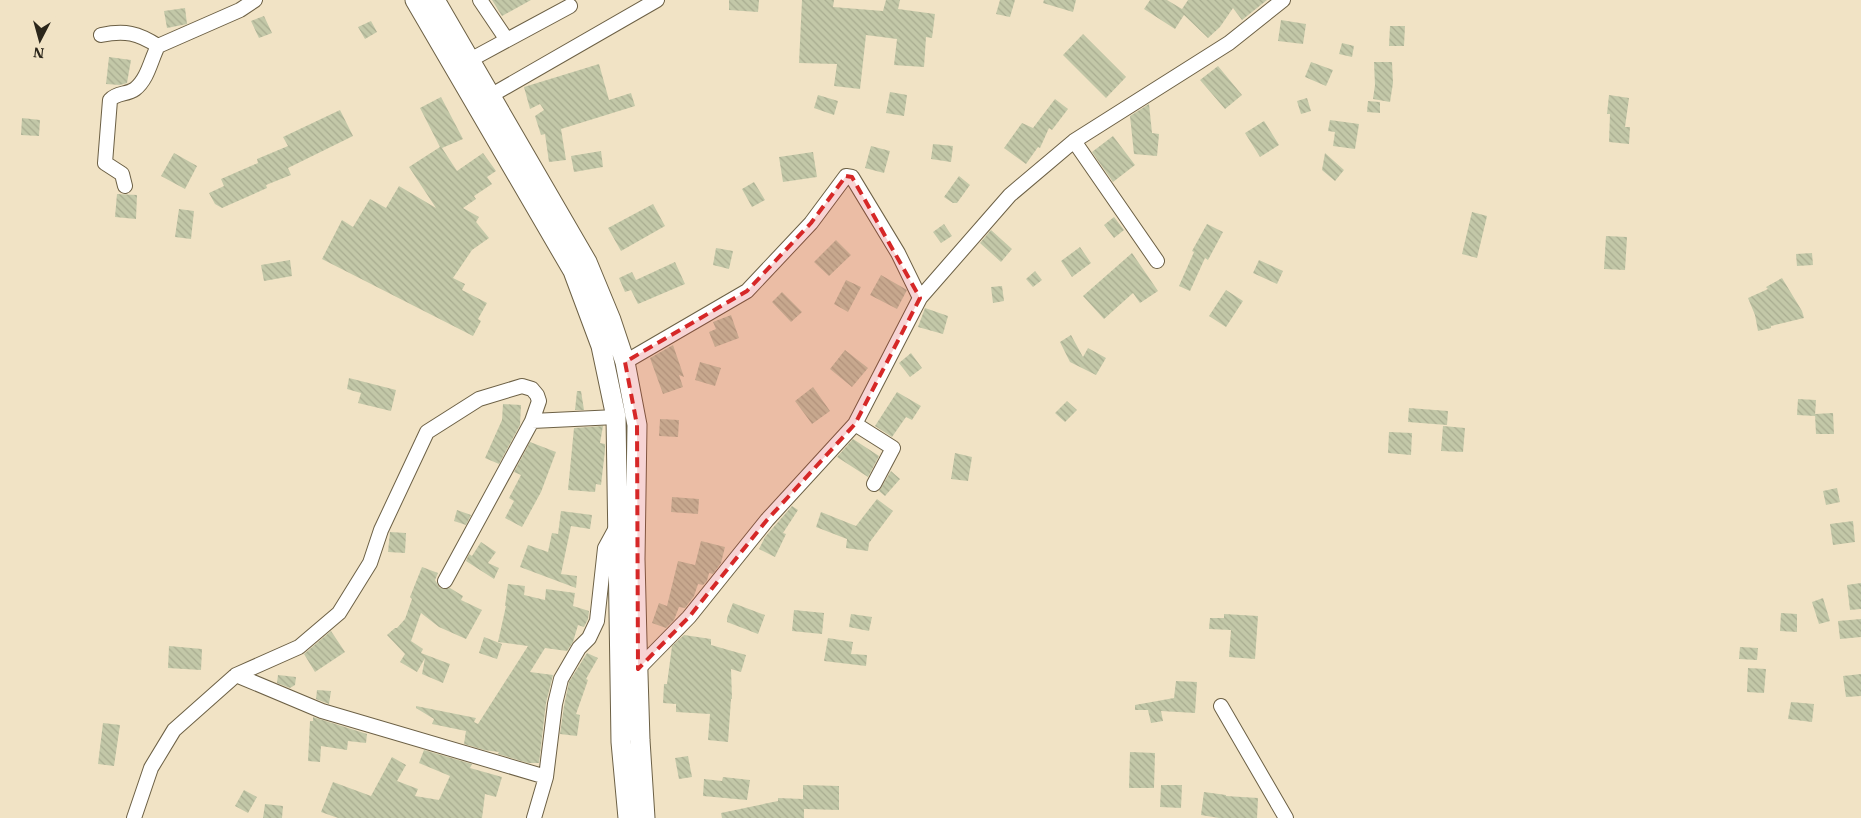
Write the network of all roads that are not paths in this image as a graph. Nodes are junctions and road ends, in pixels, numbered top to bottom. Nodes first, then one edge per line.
1 (256, 0) edge
2 (415, 0) edge
3 (435, 0) edge
4 (480, 0) edge
5 (657, 0) edge
6 (1283, 0) edge
7 (570, 6) dead end
8 (101, 36) dead end
9 (507, 40) junction
10 (158, 46) junction
11 (470, 60) junction
12 (490, 96) junction
13 (1074, 141) junction
14 (125, 186) dead end
15 (1157, 261) dead end
16 (920, 298) junction
17 (625, 362) junction
18 (616, 417) junction
19 (532, 421) junction
20 (855, 424) junction
21 (874, 484) dead end
22 (618, 525) junction
23 (445, 581) dead end
24 (638, 669) junction
25 (236, 674) junction
26 (1221, 706) dead end
27 (546, 777) junction
28 (134, 818) edge
29 (534, 818) edge
30 (628, 818) edge
31 (645, 818) edge
32 (1286, 818) edge

1 - 10 street
2 - 18 main road
3 - 11 main road
4 - 9 street
5 - 12 street
6 - 13 street
7 - 9 street
8 - 10 street
9 - 11 street
10 - 14 street
11 - 12 main road
12 - 17 main road
13 - 15 street
13 - 16 street
16 - 17 street
16 - 20 street
17 - 24 main road
18 - 19 street
18 - 22 main road
19 - 23 street
19 - 25 street
20 - 21 street
20 - 24 street
22 - 27 street
22 - 30 main road
24 - 31 main road
25 - 27 street
25 - 28 street
26 - 32 street
27 - 29 street

